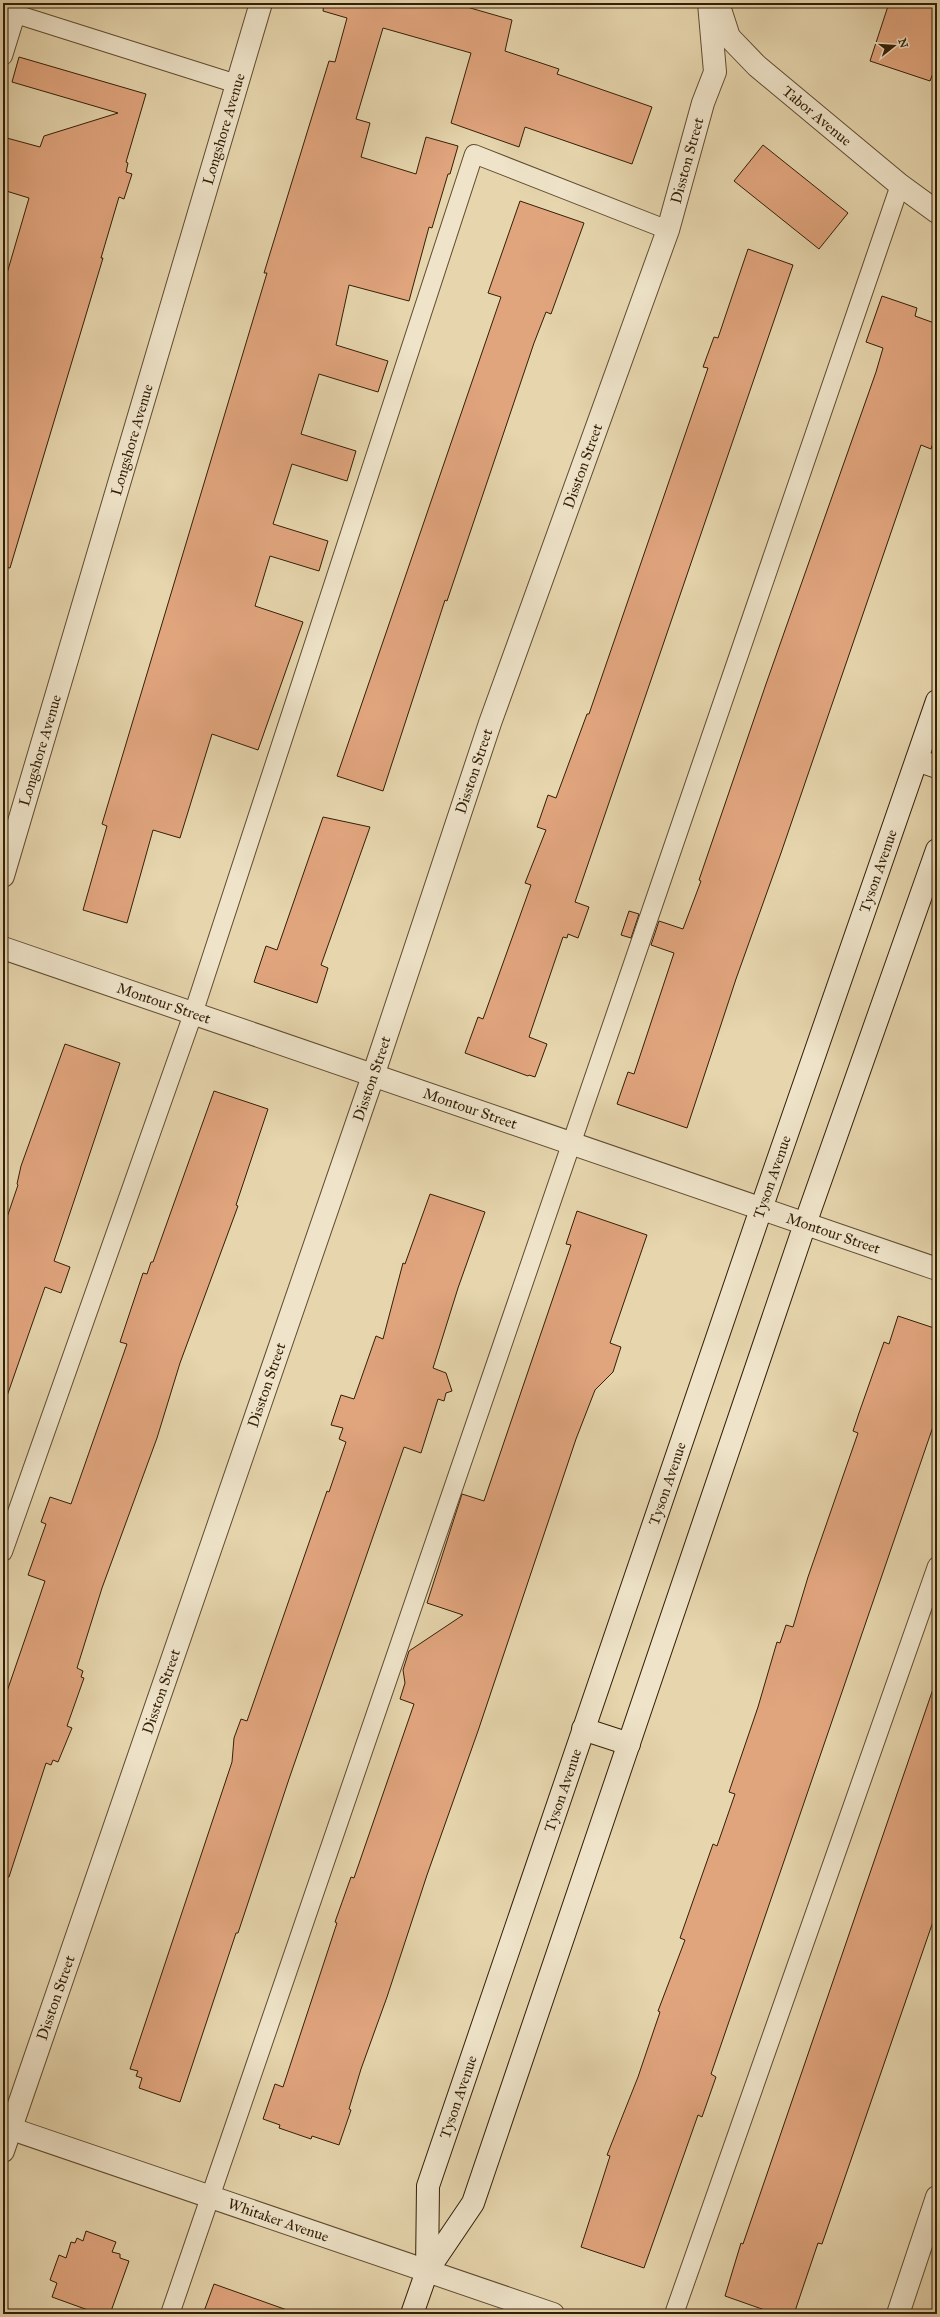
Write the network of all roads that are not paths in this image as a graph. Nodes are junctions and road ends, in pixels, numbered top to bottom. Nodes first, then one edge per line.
1 (261, 3) edge
2 (708, 3) edge
3 (718, 3) edge
4 (10, 12) edge
5 (3, 56) edge
6 (237, 84) junction
7 (900, 185) junction
8 (937, 212) edge
9 (668, 230) junction
10 (937, 701) edge
11 (927, 763) edge
12 (937, 850) edge
13 (3, 876) edge
14 (3, 948) edge
15 (193, 1014) junction
16 (373, 1076) junction
17 (571, 1143) junction
18 (761, 1208) junction
19 (805, 1224) junction
20 (937, 1269) edge
21 (3, 1552) edge
22 (937, 1566) edge
23 (583, 1730) junction
24 (629, 1744) junction
25 (7, 2127) edge
26 (3, 2151) edge
27 (210, 2196) junction
28 (937, 2197) edge
29 (427, 2271) junction
30 (170, 2314) edge
31 (412, 2314) edge
32 (553, 2314) edge
33 (674, 2314) edge
34 (898, 2314) edge

1 - 6 street, Longshore Avenue
2 - 9 street, Disston Street
3 - 7 street, Tabor Avenue
4 - 5 lane
4 - 6 lane
6 - 13 street, Longshore Avenue
7 - 8 street, Tabor Avenue
7 - 17 lane
9 - 15 lane
9 - 16 street, Disston Street
10 - 11 street, Tyson Avenue
11 - 18 street, Tyson Avenue
12 - 19 street, Tyson Avenue
14 - 15 street, Montour Street
15 - 16 street, Montour Street
15 - 21 lane
16 - 17 street, Montour Street
16 - 25 street, Disston Street
17 - 18 street, Montour Street
17 - 27 lane
18 - 19 street, Montour Street
18 - 23 street, Tyson Avenue
19 - 20 street, Montour Street
19 - 24 street, Tyson Avenue
22 - 33 lane
23 - 24 street
23 - 29 street, Tyson Avenue
24 - 29 street, Tyson Avenue
25 - 26 street, Disston Street
25 - 27 street, Whitaker Avenue
27 - 29 street, Whitaker Avenue
27 - 30 lane
28 - 34 street
29 - 31 street, Tyson Avenue
29 - 32 street, Whitaker Avenue

